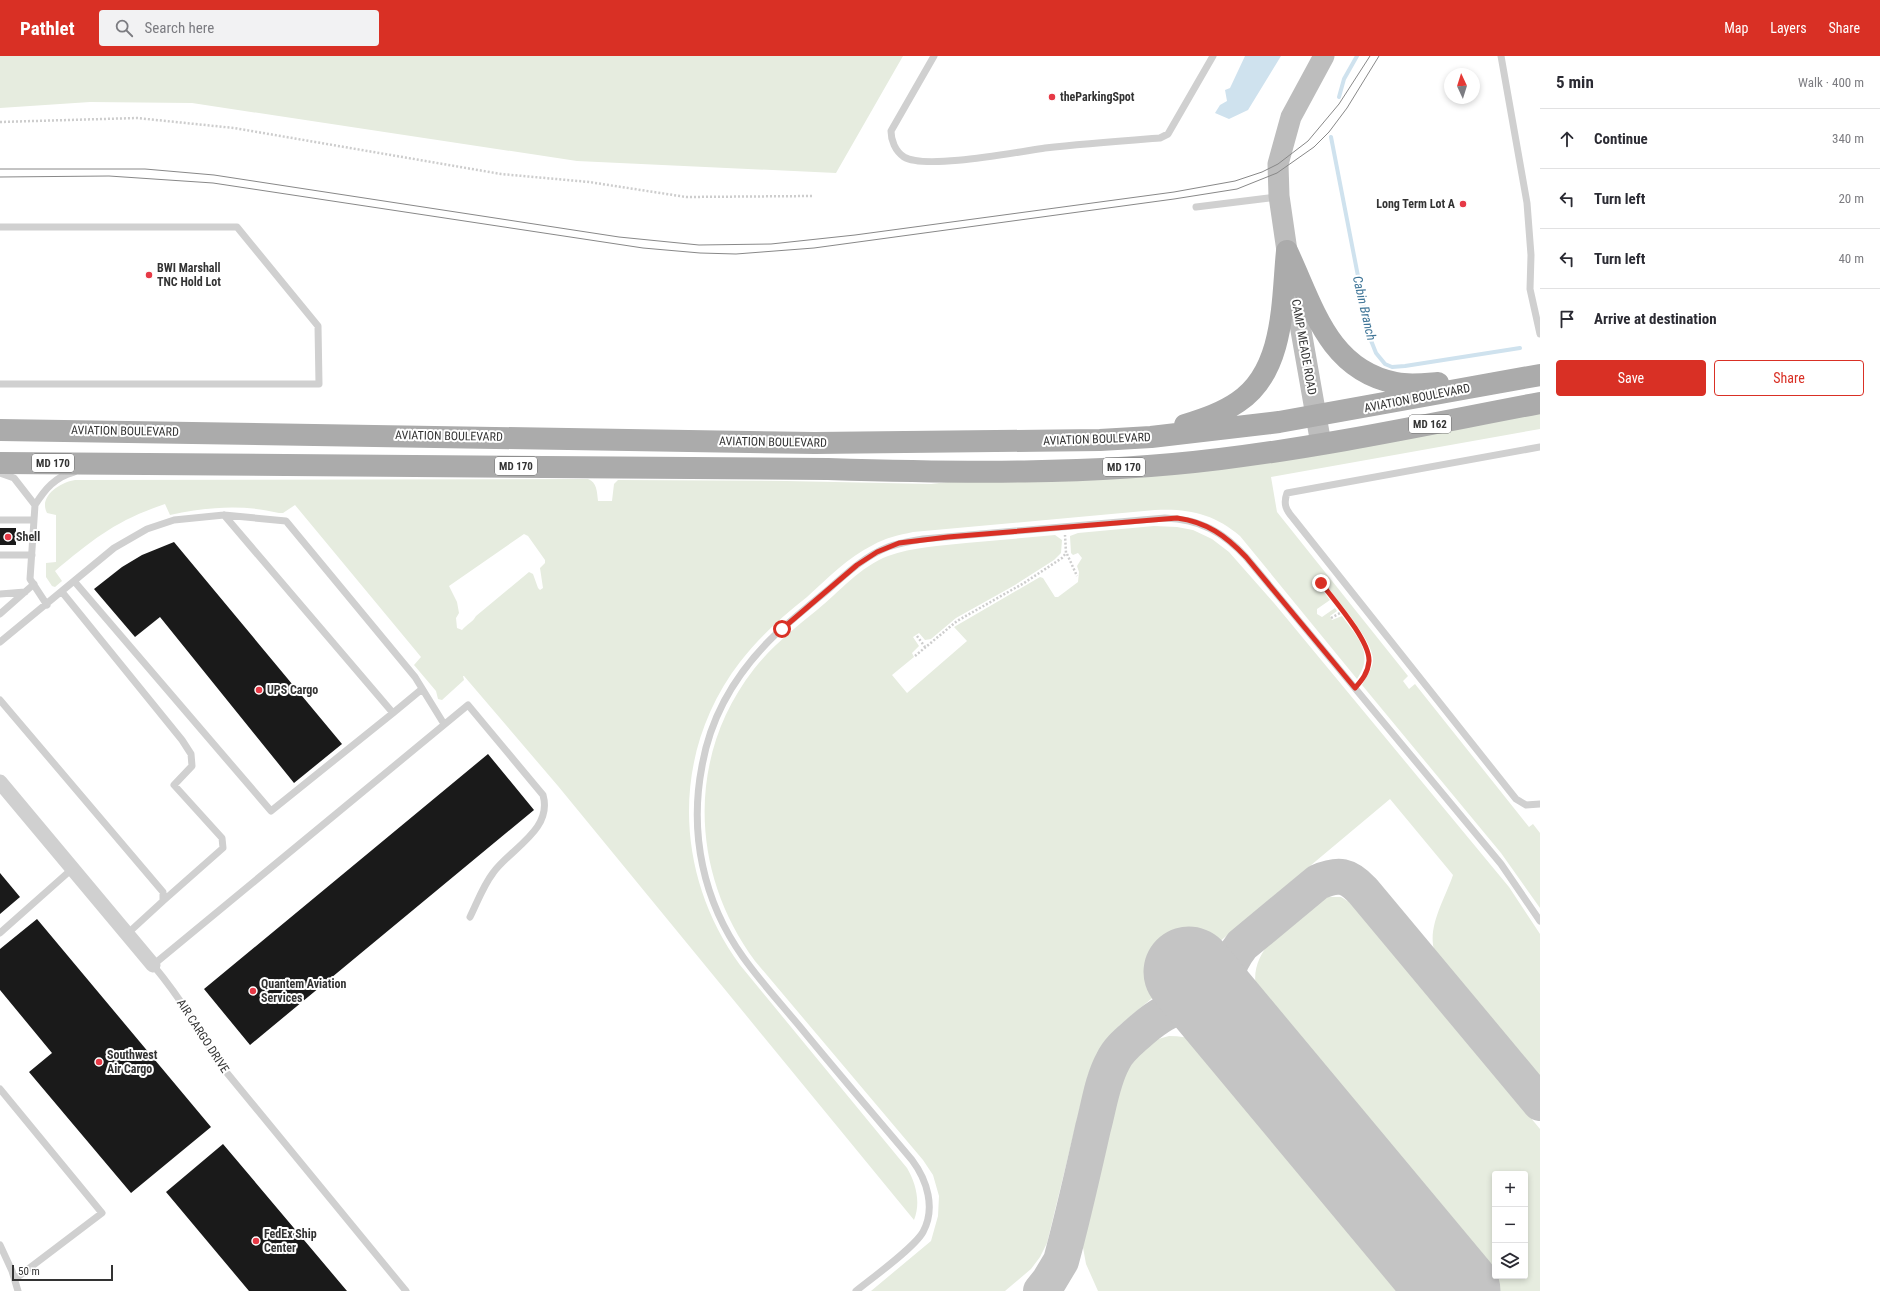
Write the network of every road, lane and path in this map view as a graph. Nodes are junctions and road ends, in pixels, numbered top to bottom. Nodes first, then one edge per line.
1 (934, 56) edge
2 (1213, 56) edge
3 (1324, 56) edge
4 (1501, 56) edge
5 (0, 122) edge
6 (812, 196) dead end
7 (1280, 196) junction
8 (1196, 207) dead end
9 (0, 227) edge
10 (1288, 251) junction
11 (1540, 334) edge
12 (1540, 375) edge
13 (1518, 379) junction
14 (0, 384) edge
15 (1540, 403) edge
16 (1316, 416) junction
17 (0, 430) edge
18 (1151, 437) junction
19 (1320, 444) junction
20 (1540, 447) edge
21 (0, 463) edge
22 (107, 463) junction
23 (0, 473) edge
24 (35, 505) junction
25 (224, 515) junction
26 (0, 520) edge
27 (34, 520) junction
28 (1064, 527) junction
29 (1066, 553) junction
30 (0, 555) edge
31 (32, 555) junction
32 (1077, 576) dead end
33 (74, 581) junction
34 (1321, 583) dead end
35 (34, 584) junction
36 (25, 592) junction
37 (62, 592) junction
38 (0, 594) edge
39 (47, 605) junction
40 (1342, 612) junction
41 (0, 614) edge
42 (1331, 618) dead end
43 (917, 636) dead end
44 (0, 642) edge
45 (925, 647) junction
46 (915, 656) dead end
47 (1355, 688) junction
48 (422, 689) junction
49 (0, 700) edge
50 (393, 713) junction
51 (444, 724) junction
52 (0, 782) edge
53 (1540, 804) edge
54 (72, 869) junction
55 (163, 901) junction
56 (470, 917) dead end
57 (1540, 921) edge
58 (0, 933) edge
59 (127, 934) junction
60 (153, 965) junction
61 (0, 1089) edge
62 (0, 1245) edge
63 (15, 1279) junction
64 (18, 1291) edge
65 (406, 1291) edge
66 (856, 1291) edge

1 - 2 lane
3 - 7 main road, MD 170
4 - 11 lane
5 - 6 path
7 - 8 lane
7 - 10 main road, MD 170
9 - 14 lane
10 - 13 main road
10 - 16 main road, CAMP MEADE ROAD / MD 170
10 - 18 main road, MD 170
12 - 13 main road, AVIATION BOULEVARD / MD 162
13 - 16 main road, AVIATION BOULEVARD / MD 162
15 - 19 main road, MD 162
16 - 18 main road, AVIATION BOULEVARD / MD 162
16 - 19 main road, CAMP MEADE ROAD / MD 170
17 - 18 main road, AVIATION BOULEVARD / MD 170
19 - 22 main road, MD 170
20 - 53 lane
21 - 22 main road, MD 170
22 - 24 lane
23 - 24 lane
24 - 27 lane
25 - 33 lane
25 - 48 lane
25 - 50 lane
26 - 27 lane
27 - 31 lane
28 - 29 path
28 - 47 lane
28 - 66 lane
29 - 32 path
29 - 45 path
30 - 31 lane
31 - 35 lane
33 - 37 lane
33 - 50 lane
34 - 40 path
35 - 36 lane
35 - 39 lane
36 - 38 lane
36 - 41 lane
37 - 39 lane
37 - 55 lane
39 - 44 lane
40 - 42 path
40 - 47 path
43 - 45 path
45 - 46 path
47 - 57 lane
48 - 50 lane
48 - 51 lane
49 - 55 lane
51 - 56 lane
51 - 60 lane
52 - 54 street, AIR CARGO DRIVE
54 - 58 lane
54 - 59 street, AIR CARGO DRIVE
55 - 59 lane
59 - 60 street, AIR CARGO DRIVE
60 - 65 lane, AIR CARGO DRIVE
61 - 63 lane
62 - 63 lane
63 - 64 lane

